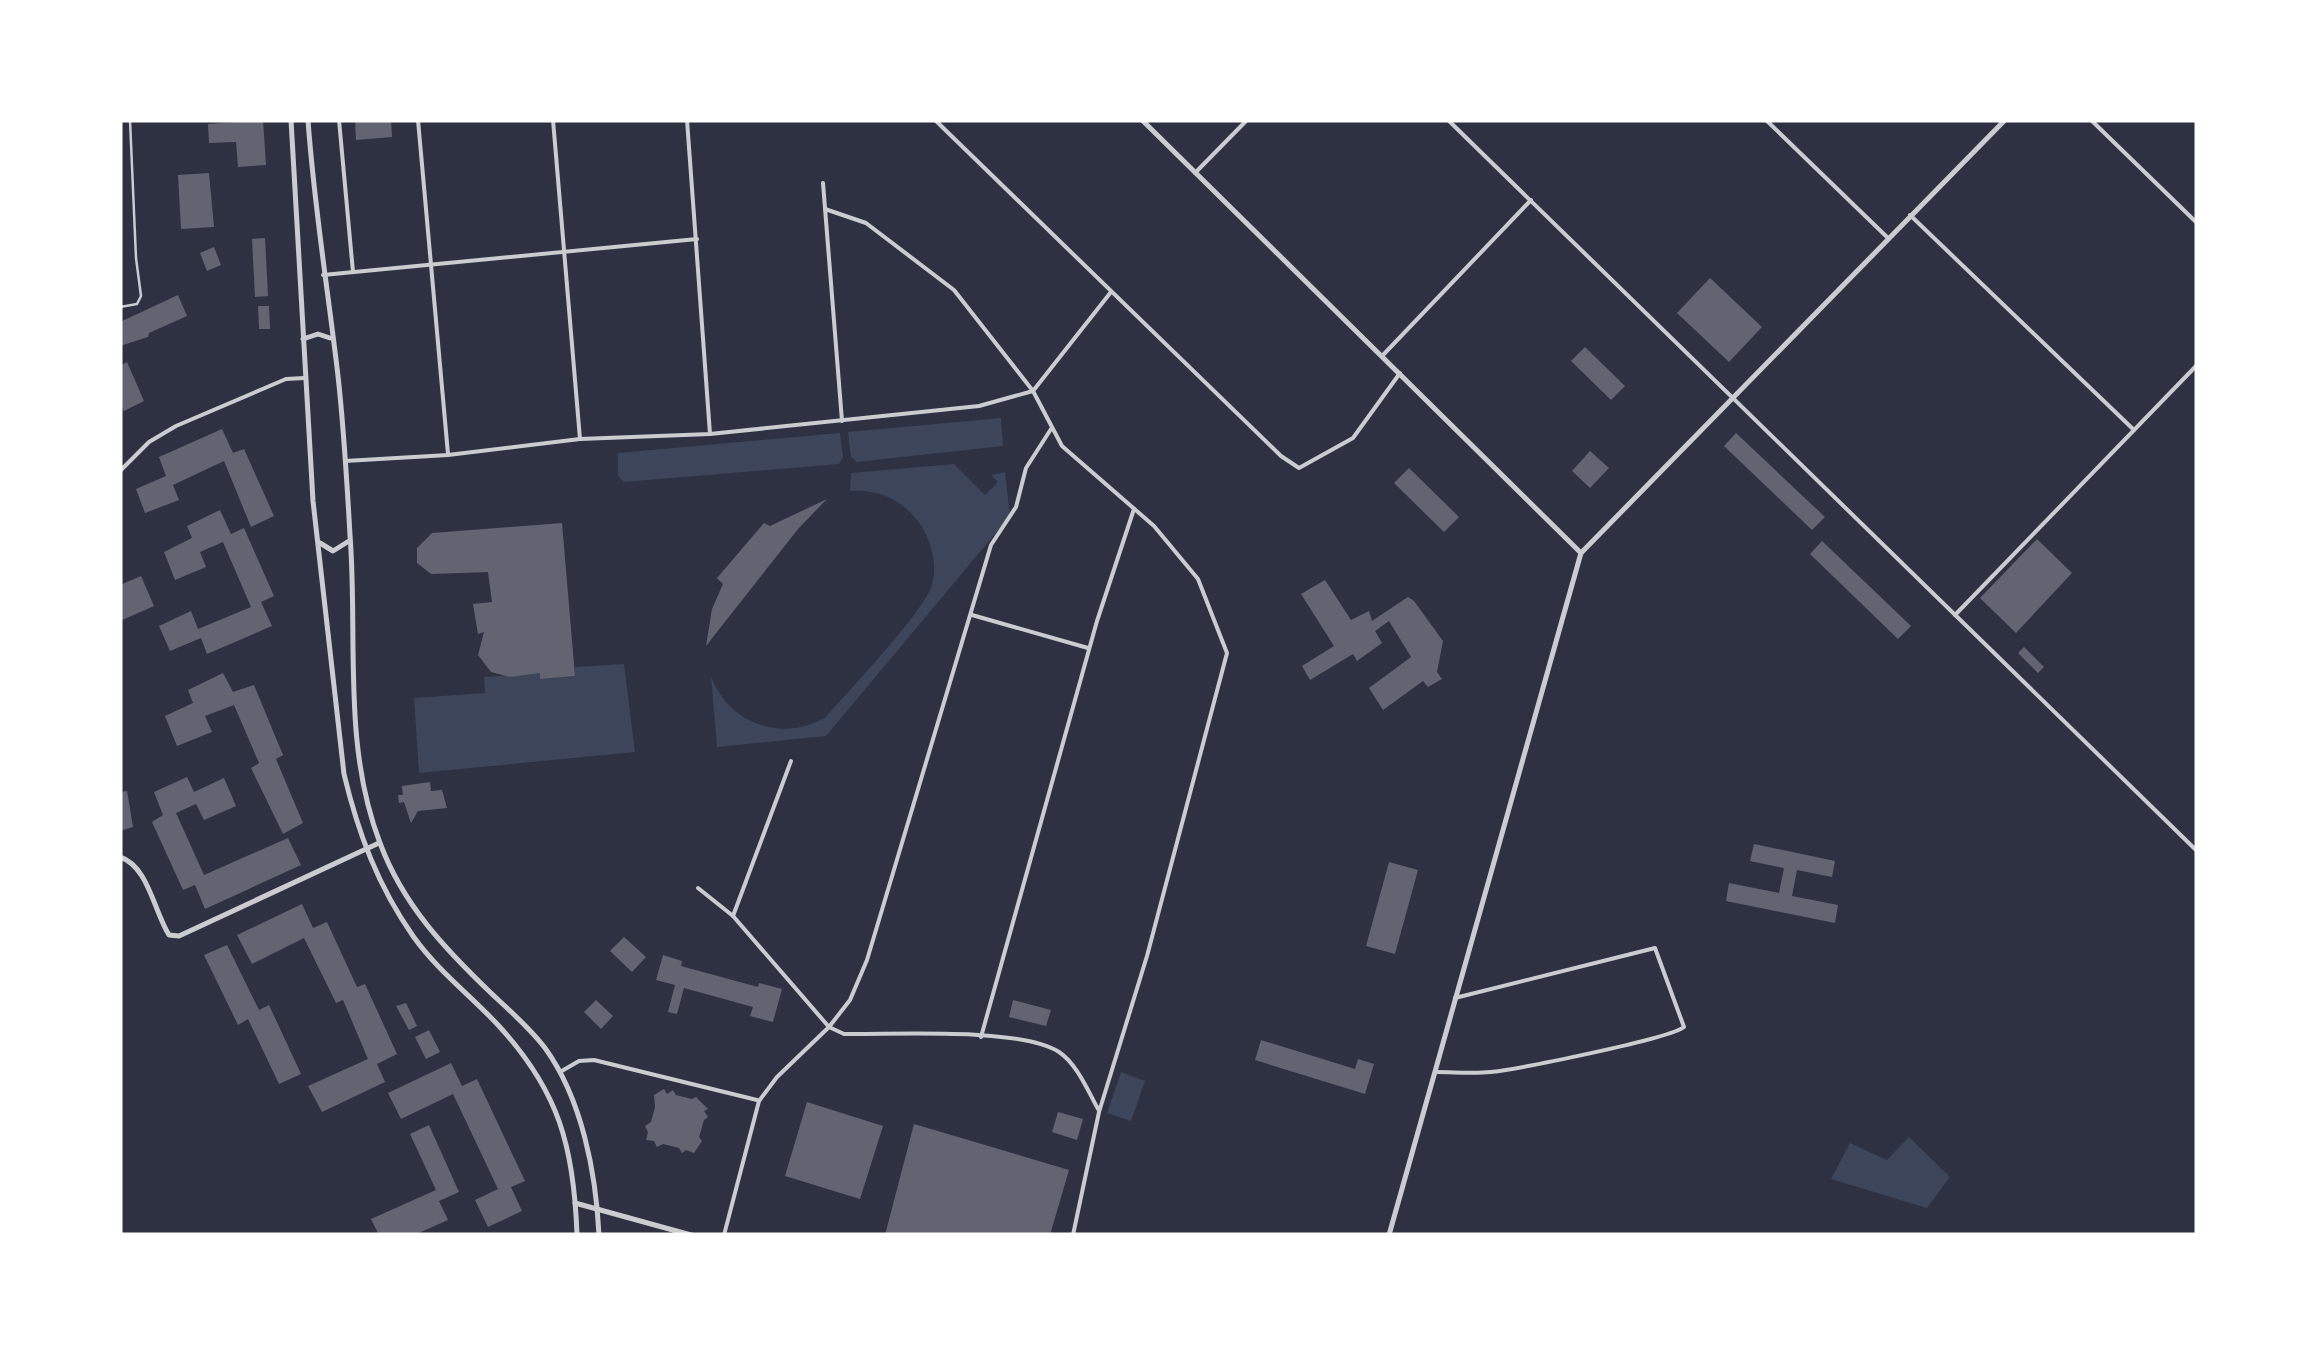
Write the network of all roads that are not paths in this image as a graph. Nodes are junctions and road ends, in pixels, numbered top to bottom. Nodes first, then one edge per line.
1 (130, 120) edge
2 (291, 120) edge
3 (308, 120) edge
4 (339, 120) edge
5 (418, 120) edge
6 (553, 120) edge
7 (688, 120) edge
8 (935, 120) edge
9 (1142, 120) edge
10 (1247, 120) edge
11 (1448, 120) edge
12 (1766, 120) edge
13 (2005, 120) edge
14 (2090, 120) edge
15 (1195, 173) junction
16 (823, 183) dead end
17 (1532, 200) junction
18 (825, 209) junction
19 (1910, 216) junction
20 (2197, 223) edge
21 (1888, 238) junction
22 (697, 239) junction
23 (565, 252) junction
24 (431, 266) junction
25 (353, 272) junction
26 (323, 274) junction
27 (1111, 292) junction
28 (120, 307) edge
29 (302, 339) junction
30 (332, 340) junction
31 (1382, 355) junction
32 (2197, 364) edge
33 (1400, 373) junction
34 (305, 378) junction
35 (1033, 392) junction
36 (1735, 399) junction
37 (842, 421) junction
38 (1050, 429) junction
39 (2134, 430) junction
40 (710, 434) junction
41 (580, 439) junction
42 (448, 455) junction
43 (344, 460) junction
44 (120, 471) edge
45 (1134, 508) junction
46 (351, 538) junction
47 (318, 540) junction
48 (1581, 552) junction
49 (972, 615) junction
50 (1955, 615) junction
51 (1089, 649) junction
52 (792, 761) dead end
53 (380, 842) junction
54 (2196, 847) edge
55 (364, 848) junction
56 (120, 857) edge
57 (698, 888) dead end
58 (733, 916) junction
59 (1456, 998) junction
60 (829, 1028) junction
61 (981, 1037) junction
62 (560, 1072) junction
63 (1436, 1072) junction
64 (760, 1101) junction
65 (1099, 1112) junction
66 (575, 1203) junction
67 (598, 1209) junction
68 (579, 1234) edge
69 (599, 1235) edge
70 (691, 1235) edge
71 (724, 1235) edge
72 (1073, 1235) edge
73 (1389, 1235) edge

1 - 28 lane
2 - 29 street
3 - 26 street
4 - 25 street
5 - 24 street
6 - 23 street
7 - 22 street
8 - 27 street
9 - 15 street
10 - 15 street
11 - 17 street
12 - 21 street
13 - 19 street
14 - 20 street
15 - 31 street
16 - 18 street
17 - 31 street
17 - 36 street
18 - 35 street
18 - 37 street
19 - 21 street
19 - 39 street
21 - 36 street
22 - 23 street
22 - 40 street
23 - 24 street
23 - 41 street
24 - 25 street
24 - 42 street
25 - 26 street
26 - 30 street
27 - 33 street
27 - 35 street
29 - 30 street
29 - 34 street
30 - 43 street
31 - 33 street
32 - 39 street
33 - 48 street
34 - 44 street
34 - 47 street
35 - 37 street
35 - 38 street
36 - 48 street
36 - 50 street
37 - 40 street
38 - 45 street
38 - 49 street
39 - 50 street
40 - 41 street
41 - 42 street
42 - 43 street
43 - 46 street
45 - 51 street
45 - 65 street
46 - 47 street
46 - 53 street
47 - 55 street
48 - 59 street
49 - 51 street
49 - 60 street
50 - 54 street
51 - 61 street
52 - 58 street
53 - 55 street
53 - 62 street
55 - 56 street
55 - 66 street
57 - 58 street
58 - 60 street
59 - 63 street
59 - 63 street
60 - 61 street
60 - 64 street
61 - 65 street
62 - 64 street
62 - 67 street
63 - 73 street
64 - 71 street
65 - 72 street
66 - 67 street
66 - 68 street
67 - 69 street
67 - 70 street

